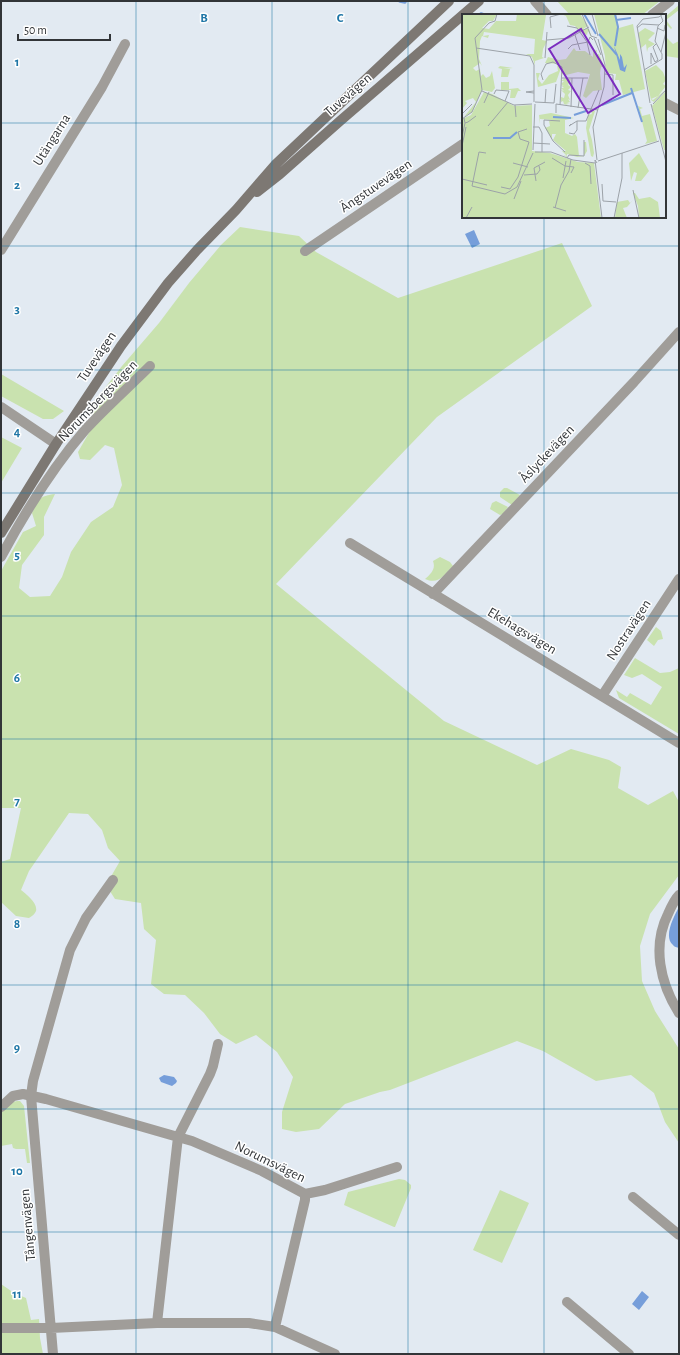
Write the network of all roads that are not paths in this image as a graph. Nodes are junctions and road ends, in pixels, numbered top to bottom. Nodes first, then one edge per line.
1 (449, 1) edge
2 (479, 1) edge
3 (535, 1) edge
4 (670, 1) edge
5 (464, 14) edge
6 (546, 14) edge
7 (653, 14) edge
8 (462, 16) edge
9 (124, 44) dead end
10 (666, 104) edge
11 (679, 110) edge
12 (462, 145) edge
13 (236, 210) junction
14 (1, 250) edge
15 (305, 251) dead end
16 (679, 332) edge
17 (150, 366) dead end
18 (1, 407) edge
19 (56, 444) junction
20 (1, 533) edge
21 (350, 543) dead end
22 (1, 557) edge
23 (679, 579) edge
24 (433, 594) junction
25 (602, 696) junction
26 (679, 743) edge
27 (113, 880) dead end
28 (679, 895) edge
29 (679, 1013) edge
30 (218, 1044) dead end
31 (31, 1096) junction
32 (1, 1107) edge
33 (178, 1137) junction
34 (397, 1167) dead end
35 (305, 1194) junction
36 (633, 1197) dead end
37 (679, 1235) edge
38 (567, 1302) dead end
39 (157, 1323) junction
40 (275, 1327) junction
41 (1, 1328) edge
42 (51, 1328) junction
43 (53, 1354) edge
44 (335, 1354) edge
45 (629, 1354) edge

1 - 13 main road, Tuvevägen
2 - 5 main road, Tuvevägen
3 - 6 street
4 - 7 street
8 - 13 main road, Tuvevägen
9 - 14 street, Utängarna
10 - 11 street
12 - 15 street, Ängstuvevägen
13 - 19 main road, Tuvevägen
16 - 24 street, Åslyckevägen
17 - 22 street, Norumsbergsvägen
18 - 19 street
19 - 20 main road, Tuvevägen
21 - 24 street, Ekehagsvägen
23 - 25 street, Nostravägen
24 - 25 street, Ekehagsvägen
25 - 26 street, Ekehagsvägen
27 - 31 street
28 - 29 street
30 - 33 street
31 - 32 street, Norumsvägen
31 - 33 street, Norumsvägen
31 - 42 street, Tångenvägen
33 - 35 street, Norumsvägen
33 - 39 street
34 - 35 street, Norumsvägen
35 - 40 street
36 - 37 street
38 - 45 street
39 - 40 street
39 - 42 street
40 - 44 street
41 - 42 street
42 - 43 street, Tångenvägen

